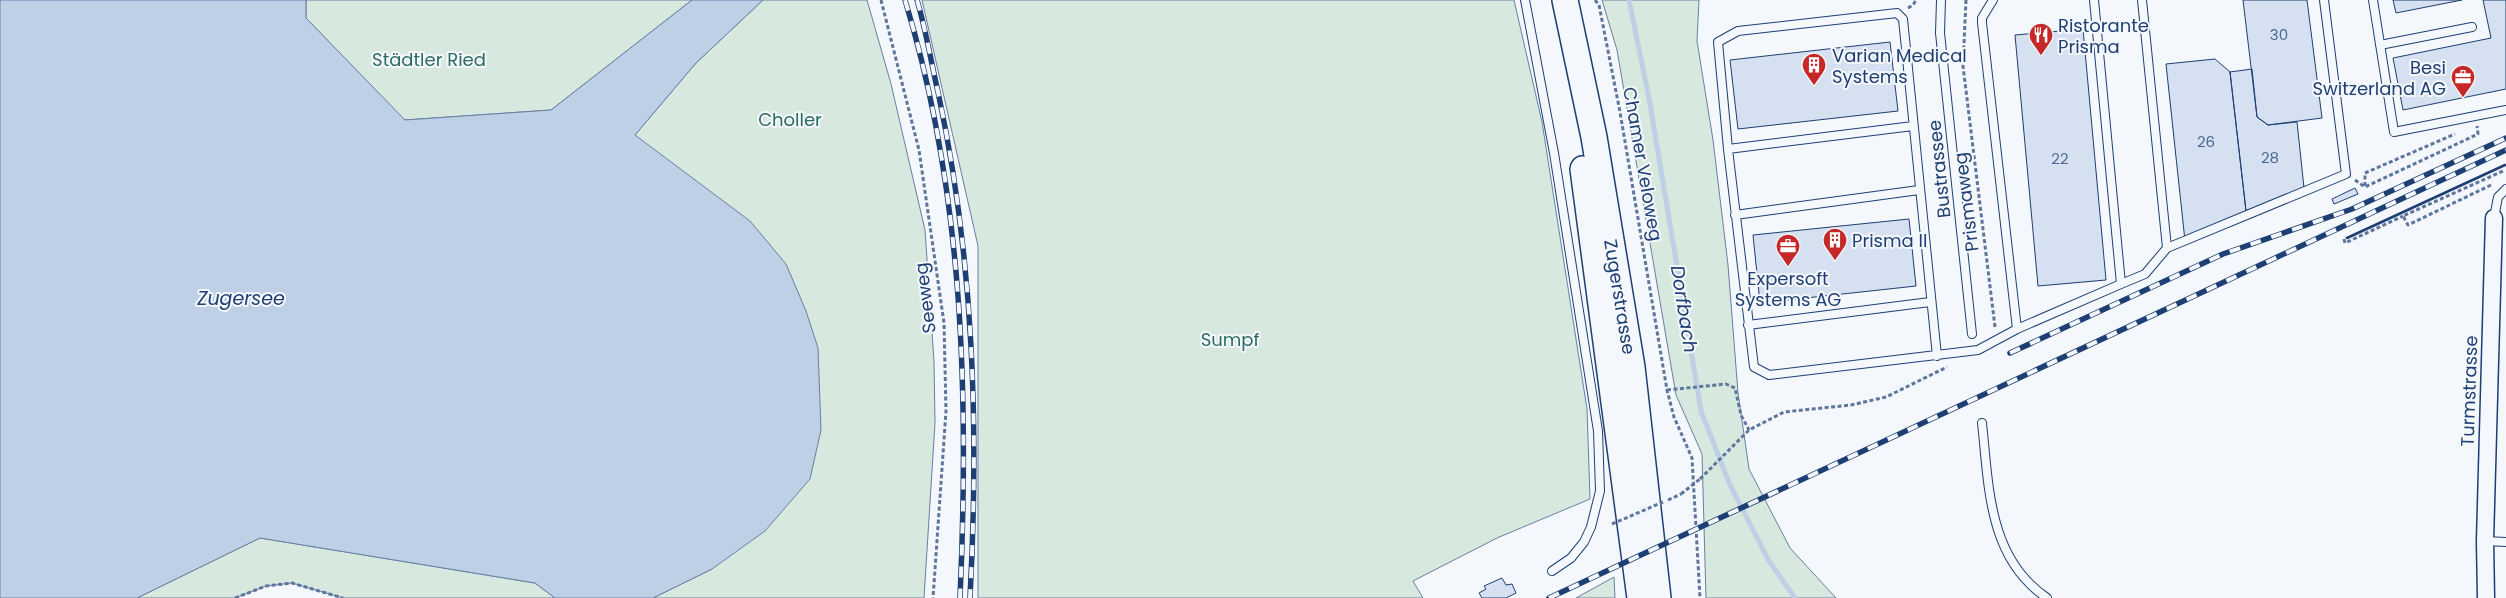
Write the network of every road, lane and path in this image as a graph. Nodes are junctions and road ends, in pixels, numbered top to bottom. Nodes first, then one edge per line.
1 (882, 0) edge
2 (1525, 0) edge
3 (1548, 0) edge
4 (1565, 0) edge
5 (1595, 0) edge
6 (1942, 0) edge
7 (1966, 0) edge
8 (1993, 0) edge
9 (2094, 0) edge
10 (2142, 0) edge
11 (2324, 0) edge
12 (2372, 0) edge
13 (2472, 26) dead end
14 (2380, 45) junction
15 (2506, 110) edge
16 (2477, 124) dead end
17 (1913, 126) junction
18 (2468, 128) dead end
19 (2460, 132) dead end
20 (2478, 134) dead end
21 (1728, 149) junction
22 (2505, 170) edge
23 (2346, 174) junction
24 (2506, 176) edge
25 (2497, 182) dead end
26 (2365, 187) junction
27 (2506, 189) edge
28 (1919, 190) junction
29 (1735, 215) junction
30 (2403, 216) junction
31 (2494, 218) joint
32 (2344, 239) dead end
33 (2167, 248) junction
34 (2121, 284) junction
35 (1930, 302) junction
36 (1748, 325) junction
37 (2017, 329) junction
38 (1972, 334) dead end
39 (1997, 340) junction
40 (1978, 350) junction
41 (1937, 356) junction
42 (1667, 390) junction
43 (1982, 423) dead end
44 (1749, 430) junction
45 (1612, 524) dead end
46 (2485, 541) junction
47 (2506, 542) edge
48 (1552, 571) dead end
49 (235, 598) edge
50 (343, 598) edge
51 (933, 598) edge
52 (1640, 598) edge
53 (1658, 598) edge
54 (1700, 598) edge
55 (2047, 598) edge
56 (2486, 598) edge

1 - 51 path, Seeweg
2 - 48 lane
3 - 52 main road, Zugerstrasse
4 - 53 main road, Zugerstrasse
5 - 42 path, Chamer Veloweg
6 - 38 lane, Bustrassee
7 - 39 path, Prismaweg
8 - 37 lane
9 - 34 lane
10 - 33 lane
11 - 23 lane
12 - 14 lane
13 - 14 lane
14 - 15 lane
16 - 18 path
17 - 21 lane
17 - 21 lane
17 - 28 lane
19 - 26 path
20 - 26 path
21 - 29 lane
22 - 24 path
22 - 30 path
23 - 26 path
23 - 33 lane
25 - 30 path
27 - 31 lane, Turmstrasse
28 - 29 lane
28 - 35 lane
29 - 36 lane
30 - 32 path
31 - 46 street, Turmstrasse
33 - 34 lane
34 - 37 lane
35 - 36 lane
35 - 41 lane
36 - 41 lane
37 - 39 lane
39 - 40 lane
40 - 41 lane
40 - 44 path
42 - 44 path
42 - 54 path, Chamer Veloweg
43 - 55 lane
44 - 45 path, bridge
46 - 47 lane
46 - 56 street, Turmstrasse
49 - 50 path

